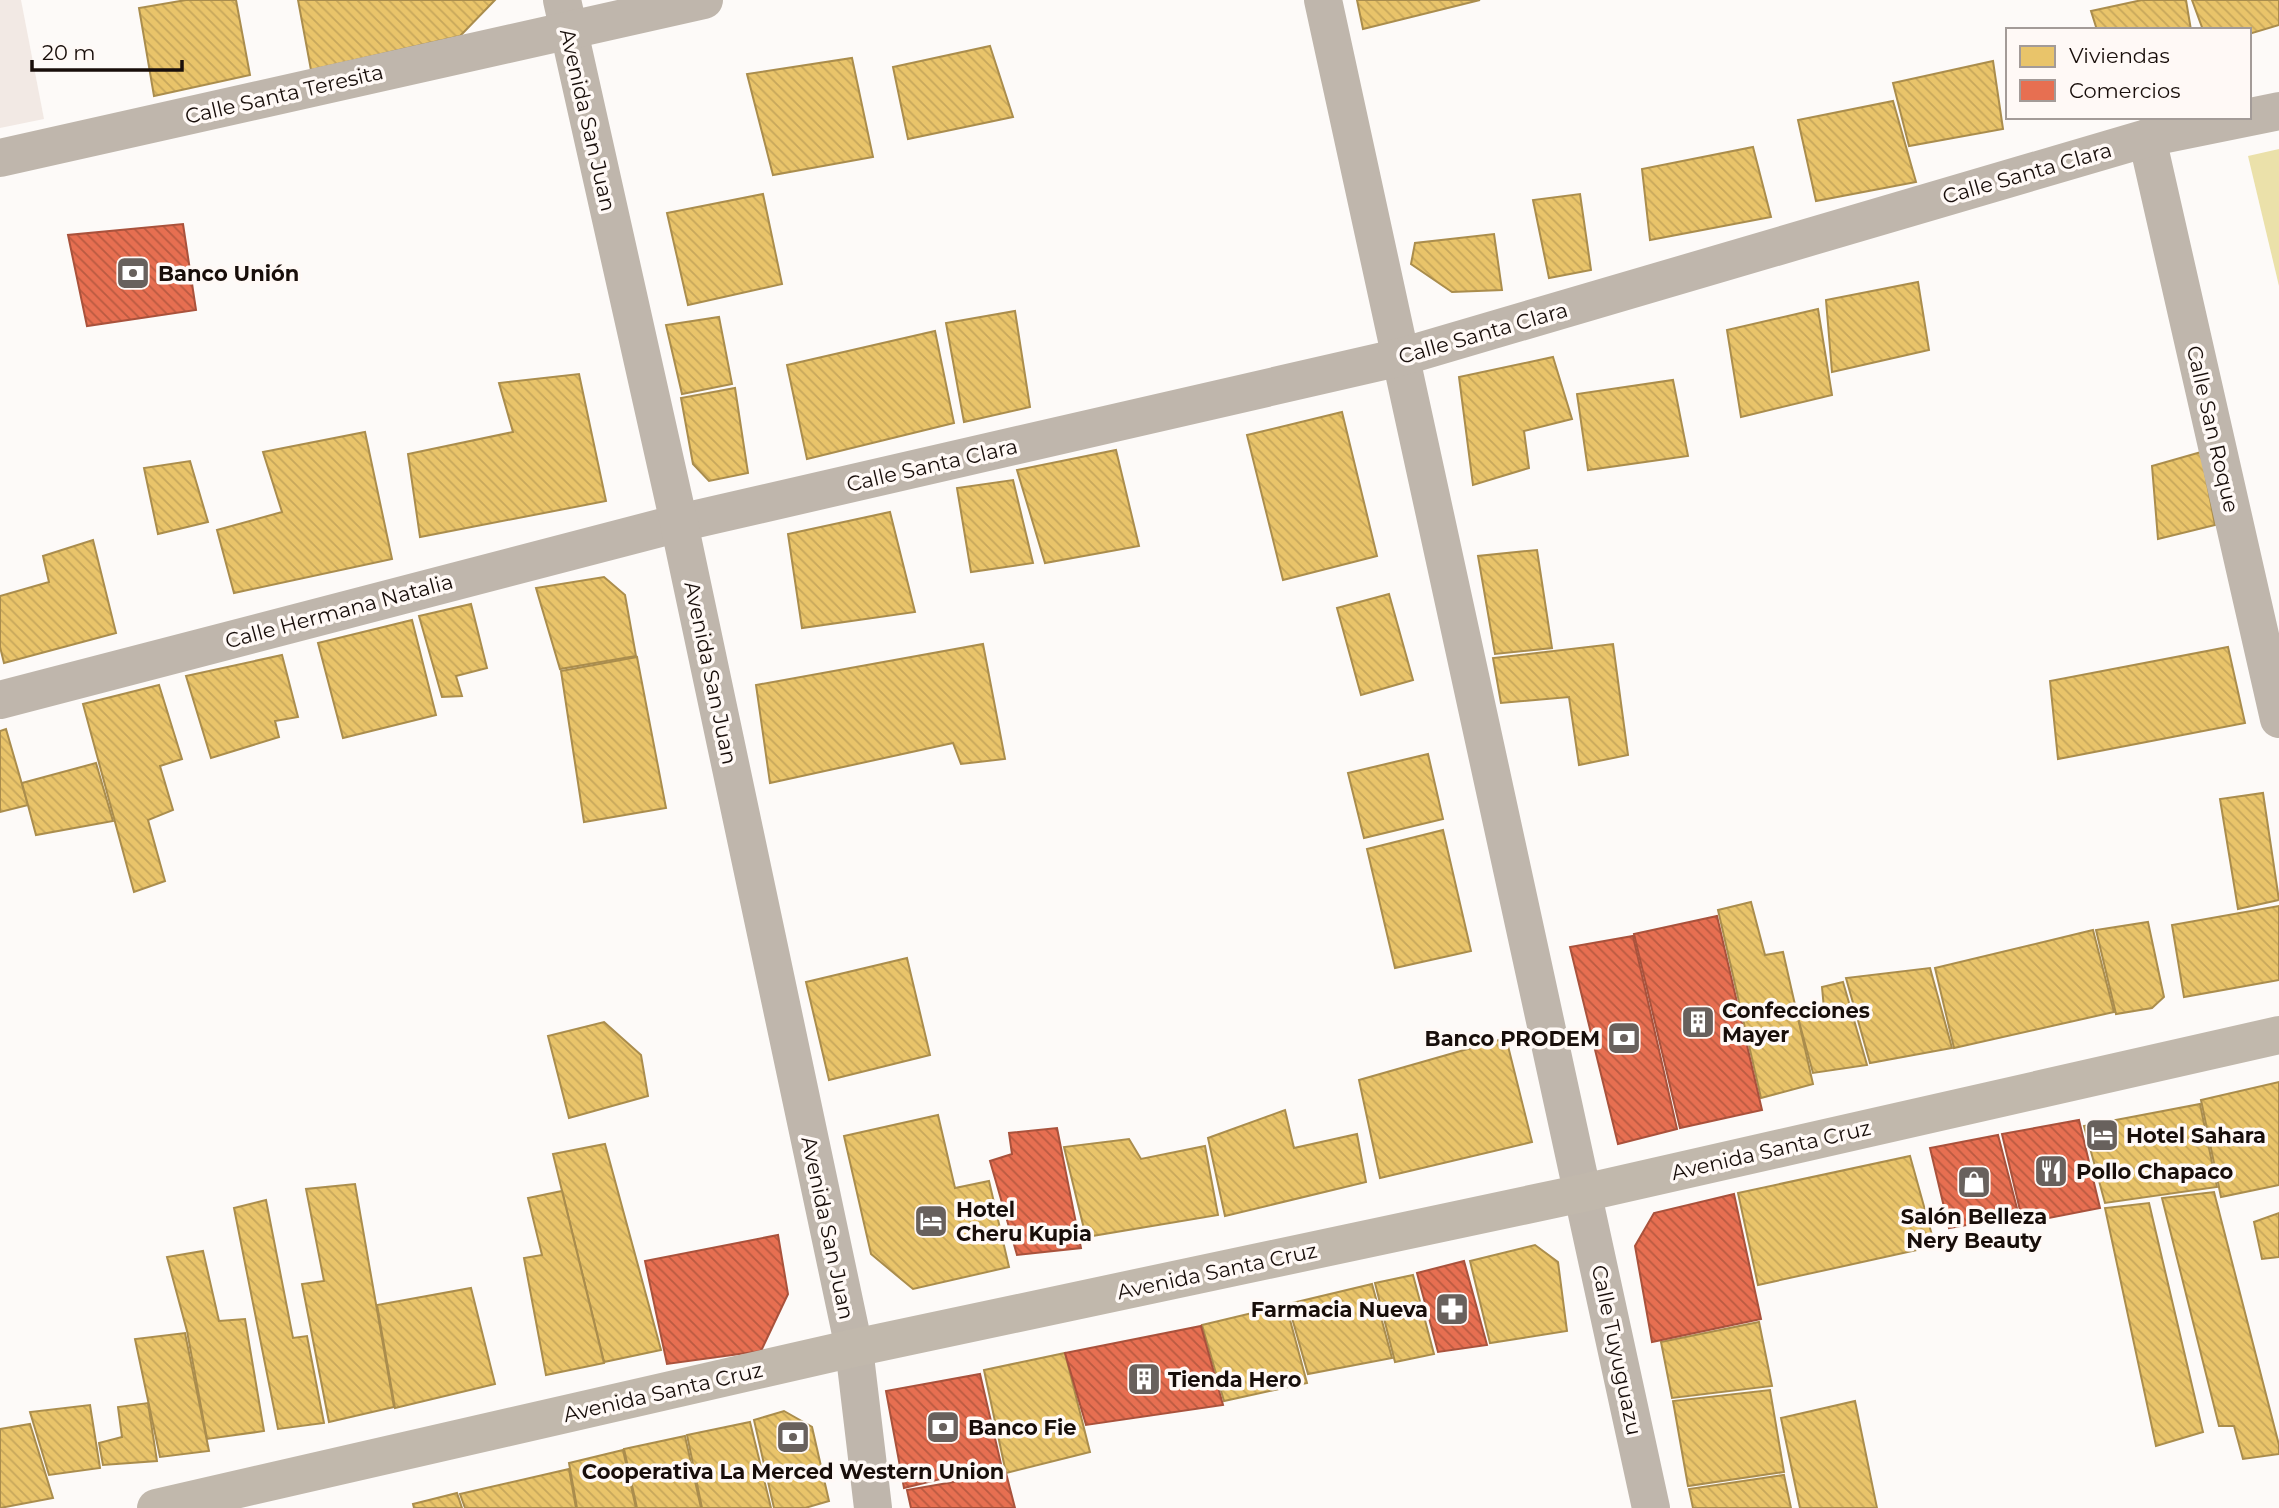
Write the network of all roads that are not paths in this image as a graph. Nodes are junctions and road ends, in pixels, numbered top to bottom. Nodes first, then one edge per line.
1 (704, 0) edge
2 (1323, 0) edge
3 (640, 7) edge
4 (565, 15) edge
5 (2279, 111) edge
6 (2251, 117) edge
7 (2240, 119) edge
8 (2147, 138) junction
9 (0, 158) edge
10 (1401, 357) junction
11 (679, 523) junction
12 (0, 700) edge
13 (2279, 719) edge
14 (2279, 1035) edge
15 (1583, 1193) junction
16 (853, 1348) junction
17 (156, 1508) edge
18 (873, 1508) edge
19 (1651, 1508) edge

1 - 3 street, Calle Santa Teresita
2 - 10 street, Calle Tuyuguazu
3 - 4 street, Calle Santa Teresita
4 - 9 street, Calle Santa Teresita
4 - 11 street, Avenida San Juan
5 - 6 street, Calle Santa Clara
7 - 8 street, Calle Santa Clara
8 - 10 street, Calle Santa Clara
8 - 13 street, Calle San Roque
10 - 11 street, Calle Santa Clara
10 - 15 street, Calle Tuyuguazu
11 - 12 street, Calle Hermana Natalia
11 - 16 street, Avenida San Juan
14 - 15 main road, Avenida Santa Cruz
15 - 16 main road, Avenida Santa Cruz
15 - 19 street, Calle Tuyuguazu
16 - 17 main road, Avenida Santa Cruz
16 - 18 street, Avenida San Juan

